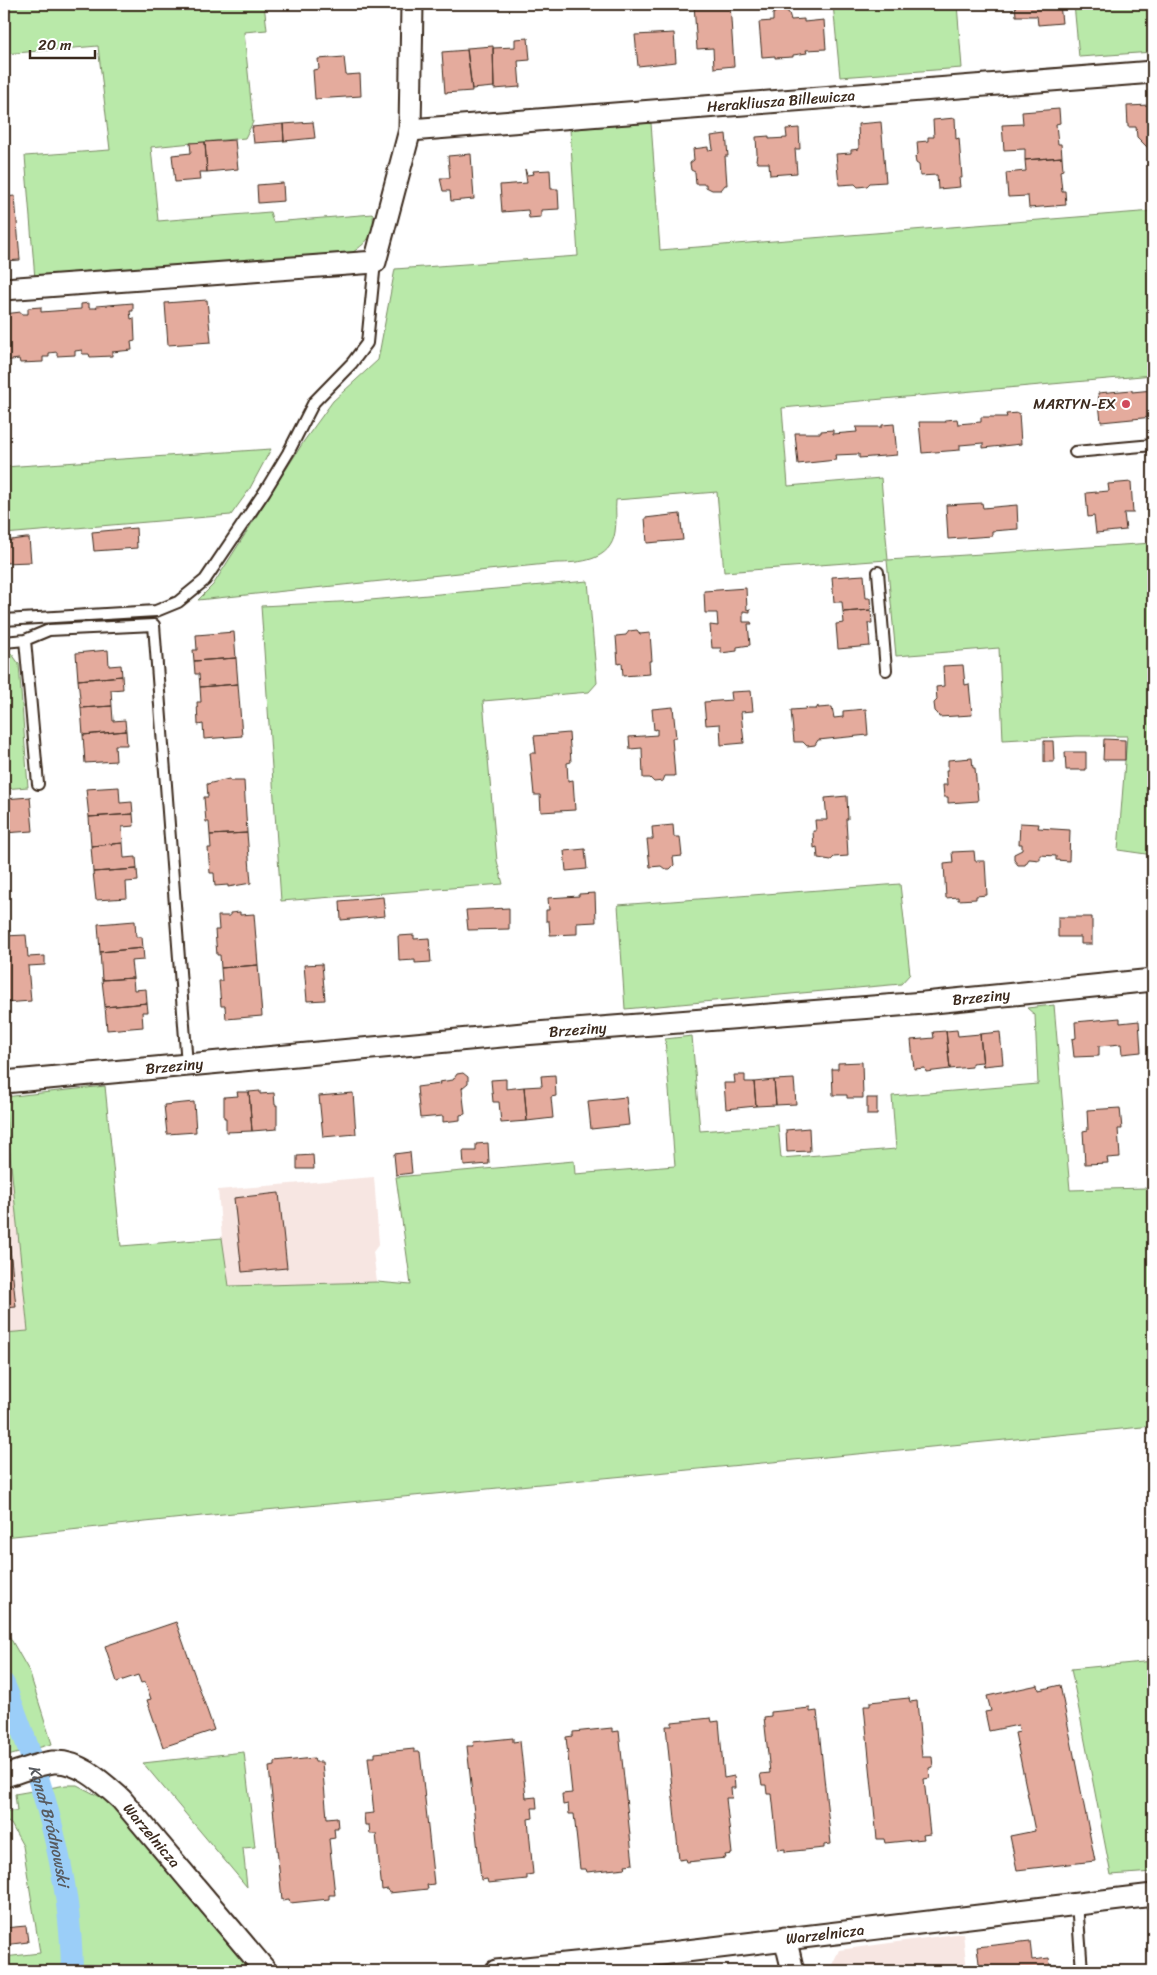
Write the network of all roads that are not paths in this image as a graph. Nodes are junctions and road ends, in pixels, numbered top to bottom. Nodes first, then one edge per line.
1 (412, 4) edge
2 (1153, 72) edge
3 (410, 130) junction
4 (376, 262) junction
5 (4, 289) edge
6 (1153, 445) edge
7 (1075, 452) dead end
8 (878, 572) dead end
9 (4, 620) edge
10 (25, 640) junction
11 (4, 642) edge
12 (886, 670) dead end
13 (38, 784) dead end
14 (1153, 980) edge
15 (187, 1065) junction
16 (4, 1082) edge
17 (4, 1776) edge
18 (1153, 1895) edge
19 (1077, 1903) junction
20 (785, 1938) junction
21 (266, 1971) edge
22 (496, 1971) edge
23 (793, 1971) edge
24 (1082, 1971) edge

1 - 3 street
2 - 3 street, Herakliusza Billewicza
3 - 4 street
4 - 5 street
4 - 9 lane
6 - 7 lane
8 - 12 lane
10 - 11 lane
10 - 13 lane
10 - 15 lane
14 - 15 street, Brzeziny
15 - 16 street, Brzeziny
17 - 21 street, Warzelnicza
18 - 19 street, Warzelnicza
19 - 20 street, Warzelnicza
19 - 24 lane
20 - 22 street, Warzelnicza
20 - 23 street

